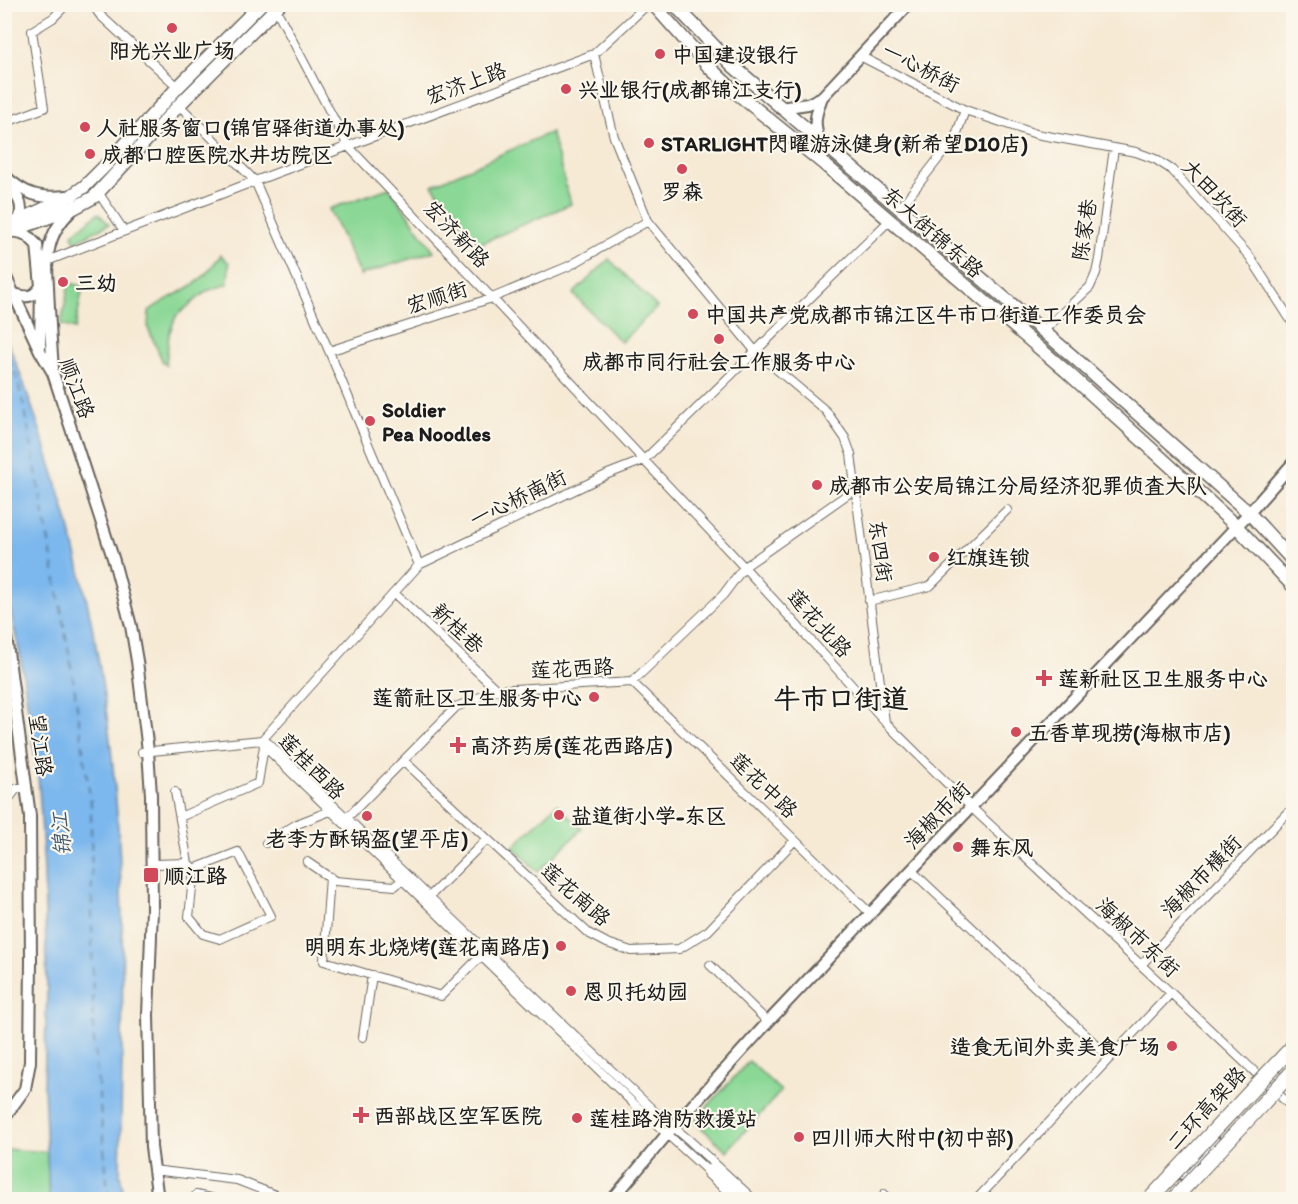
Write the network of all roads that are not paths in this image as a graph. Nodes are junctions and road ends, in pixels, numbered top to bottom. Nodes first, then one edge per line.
1 (68, 4) edge
2 (92, 4) edge
3 (261, 4) edge
4 (648, 4) edge
5 (653, 4) edge
6 (674, 4) edge
7 (909, 4) edge
8 (278, 7) edge
9 (594, 54) junction
10 (860, 56) junction
11 (178, 87) junction
12 (822, 97) junction
13 (768, 98) junction
14 (179, 105) junction
15 (780, 108) junction
16 (965, 110) junction
17 (758, 111) junction
18 (4, 123) edge
19 (819, 141) junction
20 (348, 146) junction
21 (1114, 148) junction
22 (810, 153) junction
23 (4, 176) edge
24 (255, 181) junction
25 (4, 183) edge
26 (98, 192) junction
27 (72, 202) junction
28 (900, 208) junction
29 (890, 220) junction
30 (648, 221) junction
31 (9, 229) edge
32 (124, 231) junction
33 (47, 261) junction
34 (4, 273) edge
35 (41, 286) junction
36 (9, 291) edge
37 (492, 298) junction
38 (1293, 329) edge
39 (1043, 332) junction
40 (40, 351) junction
41 (329, 351) junction
42 (756, 352) junction
43 (42, 366) junction
44 (53, 373) junction
45 (644, 460) junction
46 (1293, 462) edge
47 (855, 489) junction
48 (1007, 510) dead end
49 (1249, 513) junction
50 (1236, 526) junction
51 (1293, 562) edge
52 (419, 565) junction
53 (744, 567) junction
54 (1293, 587) edge
55 (394, 593) junction
56 (869, 601) junction
57 (4, 622) edge
58 (632, 682) junction
59 (497, 690) junction
60 (885, 722) junction
61 (263, 743) junction
62 (145, 752) junction
63 (404, 761) junction
64 (27, 788) junction
65 (175, 792) dead end
66 (4, 805) edge
67 (972, 808) junction
68 (330, 811) junction
69 (1287, 813) dead end
70 (180, 817) junction
71 (345, 821) junction
72 (487, 838) junction
73 (795, 840) junction
74 (266, 843) dead end
75 (188, 862) junction
76 (307, 862) dead end
77 (153, 864) junction
78 (194, 869) junction
79 (912, 870) junction
80 (330, 877) junction
81 (402, 880) junction
82 (427, 899) junction
83 (871, 914) junction
84 (484, 953) junction
85 (1141, 965) junction
86 (710, 966) dead end
87 (372, 975) junction
88 (1171, 993) junction
89 (768, 1022) junction
90 (1293, 1036) edge
91 (363, 1037) dead end
92 (1293, 1045) edge
93 (1293, 1053) edge
94 (1110, 1058) junction
95 (1293, 1070) edge
96 (1293, 1077) edge
97 (1266, 1083) junction
98 (1293, 1083) edge
99 (1278, 1094) junction
100 (1293, 1109) edge
101 (4, 1118) edge
102 (671, 1130) junction
103 (153, 1170) junction
104 (710, 1172) junction
105 (727, 1191) junction
106 (196, 1195) dead end
107 (1153, 1196) edge
108 (151, 1200) edge
109 (158, 1200) edge
110 (219, 1200) edge
111 (288, 1200) edge
112 (612, 1200) edge
113 (720, 1200) edge
114 (735, 1200) edge
115 (742, 1200) edge
116 (754, 1200) edge
117 (976, 1200) edge
118 (1143, 1200) edge
119 (1173, 1200) edge
120 (1182, 1200) edge

1 - 18 street
2 - 11 street
3 - 11 main road
4 - 9 street, 宏济上路
5 - 17 main road, 东大街锦东路
6 - 13 main road, 东大街锦东路
7 - 10 main road
8 - 14 main road
8 - 20 street, 宏济新路
9 - 20 street, 宏济上路
9 - 30 street, 东四街
10 - 12 main road
10 - 16 street, 一心桥街
11 - 27 main road
12 - 15 main road
12 - 19 main road
13 - 15 main road, 东大街锦东路
13 - 17 main road
14 - 24 street
14 - 26 main road
15 - 19 main road, 东大街锦东路
16 - 21 street, 大田坎街
16 - 28 street
17 - 22 main road, 东大街锦东路
19 - 22 main road
19 - 28 main road, 东大街锦东路
20 - 24 street, 宏济上路
20 - 37 street, 宏济新路
21 - 38 street, 大田坎街
21 - 39 street, 陈家巷
22 - 29 main road, 东大街锦东路
23 - 27 main road
24 - 32 street, 宏济上路
24 - 41 street
25 - 31 main road
26 - 27 main road
26 - 32 street
27 - 31 main road
27 - 33 main road
28 - 39 main road, 东大街锦东路
29 - 42 street, 一心桥南街
29 - 50 main road, 东大街锦东路
30 - 37 street, 宏顺街
30 - 42 street, 东四街
31 - 35 main road
32 - 33 street, 宏济上路
33 - 44 main road
34 - 36 main road, 顺江路
35 - 36 main road
35 - 40 main road
36 - 40 main road, 顺江路
36 - 43 main road, 顺江路
37 - 41 street, 宏顺街
37 - 45 street, 宏济新路
39 - 49 main road, 东大街锦东路
40 - 43 main road
40 - 44 main road, 顺江路
41 - 52 street
42 - 45 street, 一心桥南街
42 - 47 street, 东四街
43 - 62 main road, 顺江路
44 - 62 main road, 顺江路
45 - 52 street, 一心桥南街
45 - 53 street, 莲花北路
46 - 49 main road, 海椒市街
47 - 53 street, 莲花西路
47 - 56 street, 东四街
48 - 56 street
49 - 50 main road, 海椒市街
49 - 51 main road, 东大街锦东路
50 - 54 main road, 东大街锦东路
50 - 67 main road, 海椒市街
52 - 55 street, 一心桥南街
53 - 58 street, 莲花西路
53 - 60 street, 莲花北路
55 - 59 street, 新桂巷
55 - 61 street, 一心桥南街
56 - 60 street, 东四街
57 - 64 main road, 望江路
58 - 59 street, 莲花西路
58 - 73 street, 莲花中路
59 - 63 street, 莲花西路
60 - 67 street, 莲花北路
61 - 62 street
61 - 68 street, 莲桂西路
61 - 70 street
61 - 71 street, 莲桂西路
62 - 77 main road, 顺江路
62 - 108 main road, 顺江路
63 - 71 street, 莲花西路
63 - 72 street, 莲花南路
64 - 66 street
64 - 101 main road, 望江路
65 - 70 street
67 - 79 main road, 海椒市街
67 - 85 street, 海椒市东街
68 - 71 street, 莲桂西路
68 - 74 street
69 - 85 street, 海椒市横街
70 - 75 street
71 - 81 street, 莲桂西路
71 - 82 street, 莲桂西路
72 - 73 street, 莲花南路
72 - 82 street
73 - 83 street, 莲花中路
75 - 77 street
75 - 78 street
76 - 80 street
77 - 103 main road, 顺江路
78 - 78 street
79 - 83 main road, 海椒市街
79 - 94 street
80 - 81 street
80 - 87 street
81 - 82 street, 莲桂西路
82 - 84 street, 莲桂西路
83 - 89 main road, 海椒市街
84 - 87 street
84 - 102 street, 莲桂西路
85 - 88 street, 海椒市东街
86 - 89 street
87 - 91 street
88 - 94 street
88 - 97 street, 海椒市东街
89 - 102 main road, 海椒市街
90 - 107 highway
92 - 107 highway, 二环高架路, bridge
93 - 97 main road
94 - 117 street
95 - 119 highway, 二环高架路, bridge
96 - 99 main road
97 - 99 street, 海椒市东街
97 - 107 main road
98 - 120 highway
99 - 100 street, 海椒市东街
99 - 120 main road
102 - 104 street
102 - 112 main road, 海椒市街
102 - 116 street
103 - 109 main road, 顺江路
103 - 111 street
104 - 105 street
104 - 115 highway
105 - 113 street
105 - 114 street
106 - 110 street
107 - 118 highway

